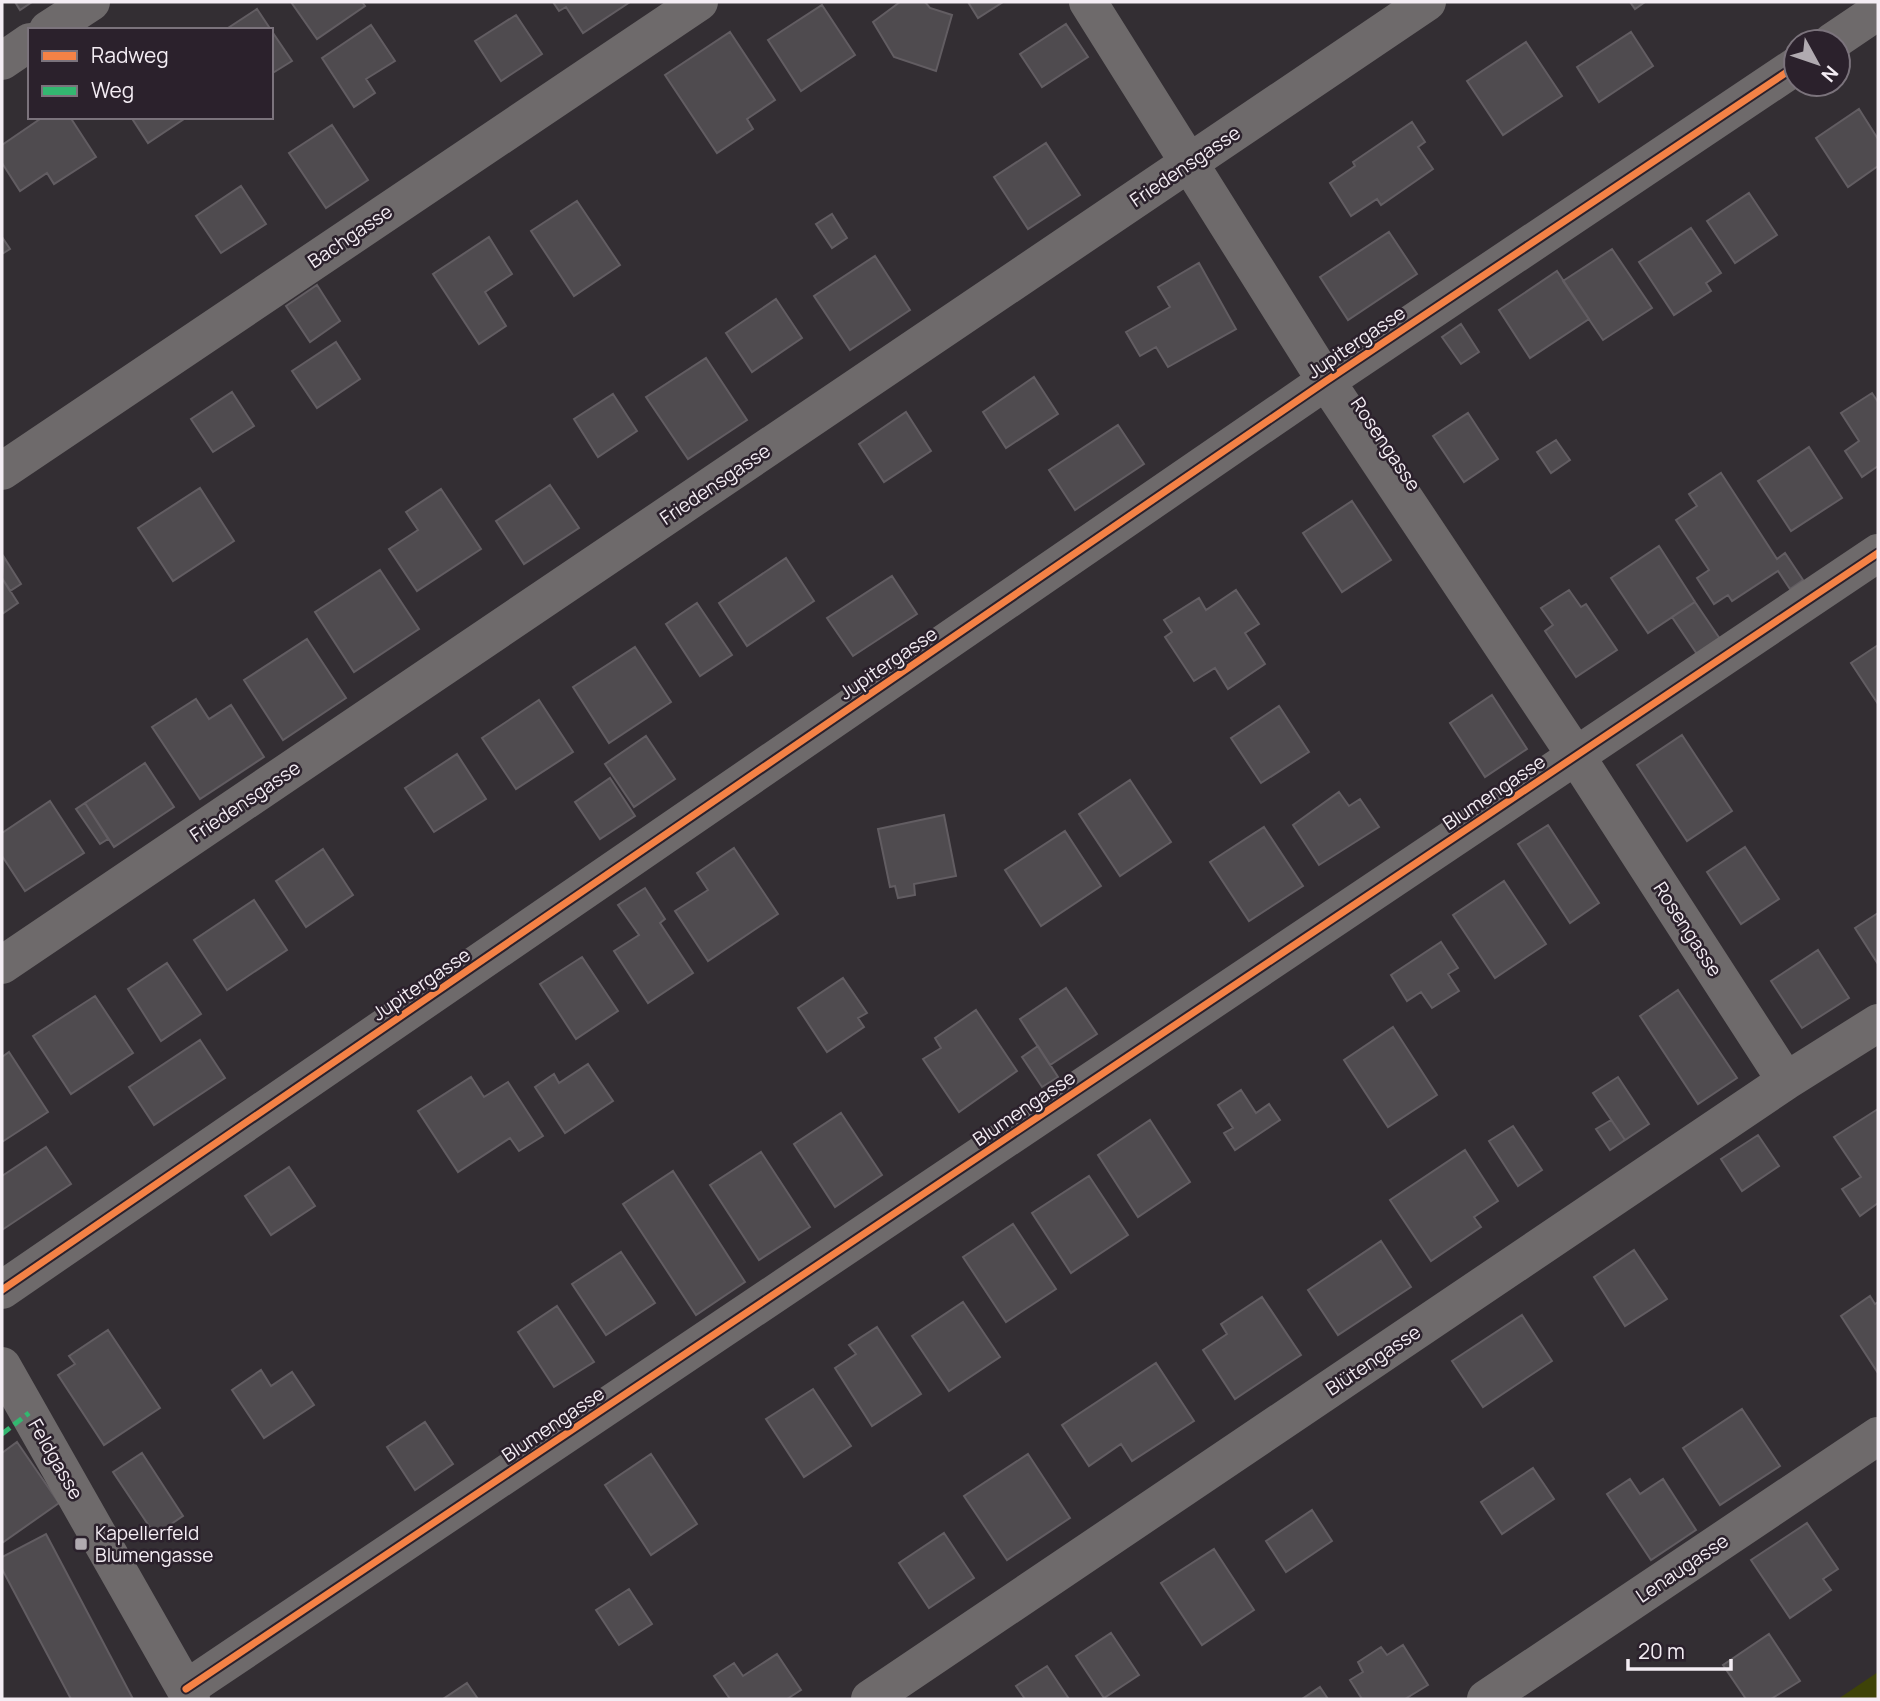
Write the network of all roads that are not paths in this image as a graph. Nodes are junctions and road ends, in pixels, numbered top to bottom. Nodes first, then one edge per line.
1 (90, 2) edge
2 (699, 2) edge
3 (1088, 2) edge
4 (1427, 2) edge
5 (1878, 11) edge
6 (51, 28) edge
7 (1852, 29) edge
8 (28, 43) edge
9 (2, 61) edge
10 (1782, 75) edge
11 (1190, 163) junction
12 (1326, 381) junction
13 (2, 471) edge
14 (1878, 553) edge
15 (1576, 756) junction
16 (2, 965) edge
17 (1878, 1023) edge
18 (1786, 1081) junction
19 (2, 1290) edge
20 (2, 1366) edge
21 (1878, 1436) edge
22 (189, 1694) edge
23 (870, 1699) edge
24 (1486, 1699) edge

1 - 6 street
2 - 13 street, Bachgasse
3 - 11 street, Rosengasse
4 - 11 street, Friedensgasse
5 - 7 street
8 - 9 street
10 - 12 street, Jupitergasse
11 - 12 street, Rosengasse
11 - 16 street, Friedensgasse
12 - 15 street, Rosengasse
12 - 19 street, Jupitergasse
14 - 15 street, Blumengasse
15 - 18 street, Rosengasse
15 - 22 street, Blumengasse
17 - 18 street, Blütengasse
18 - 23 street, Blütengasse
20 - 22 street, Feldgasse
21 - 24 street, Lenaugasse

